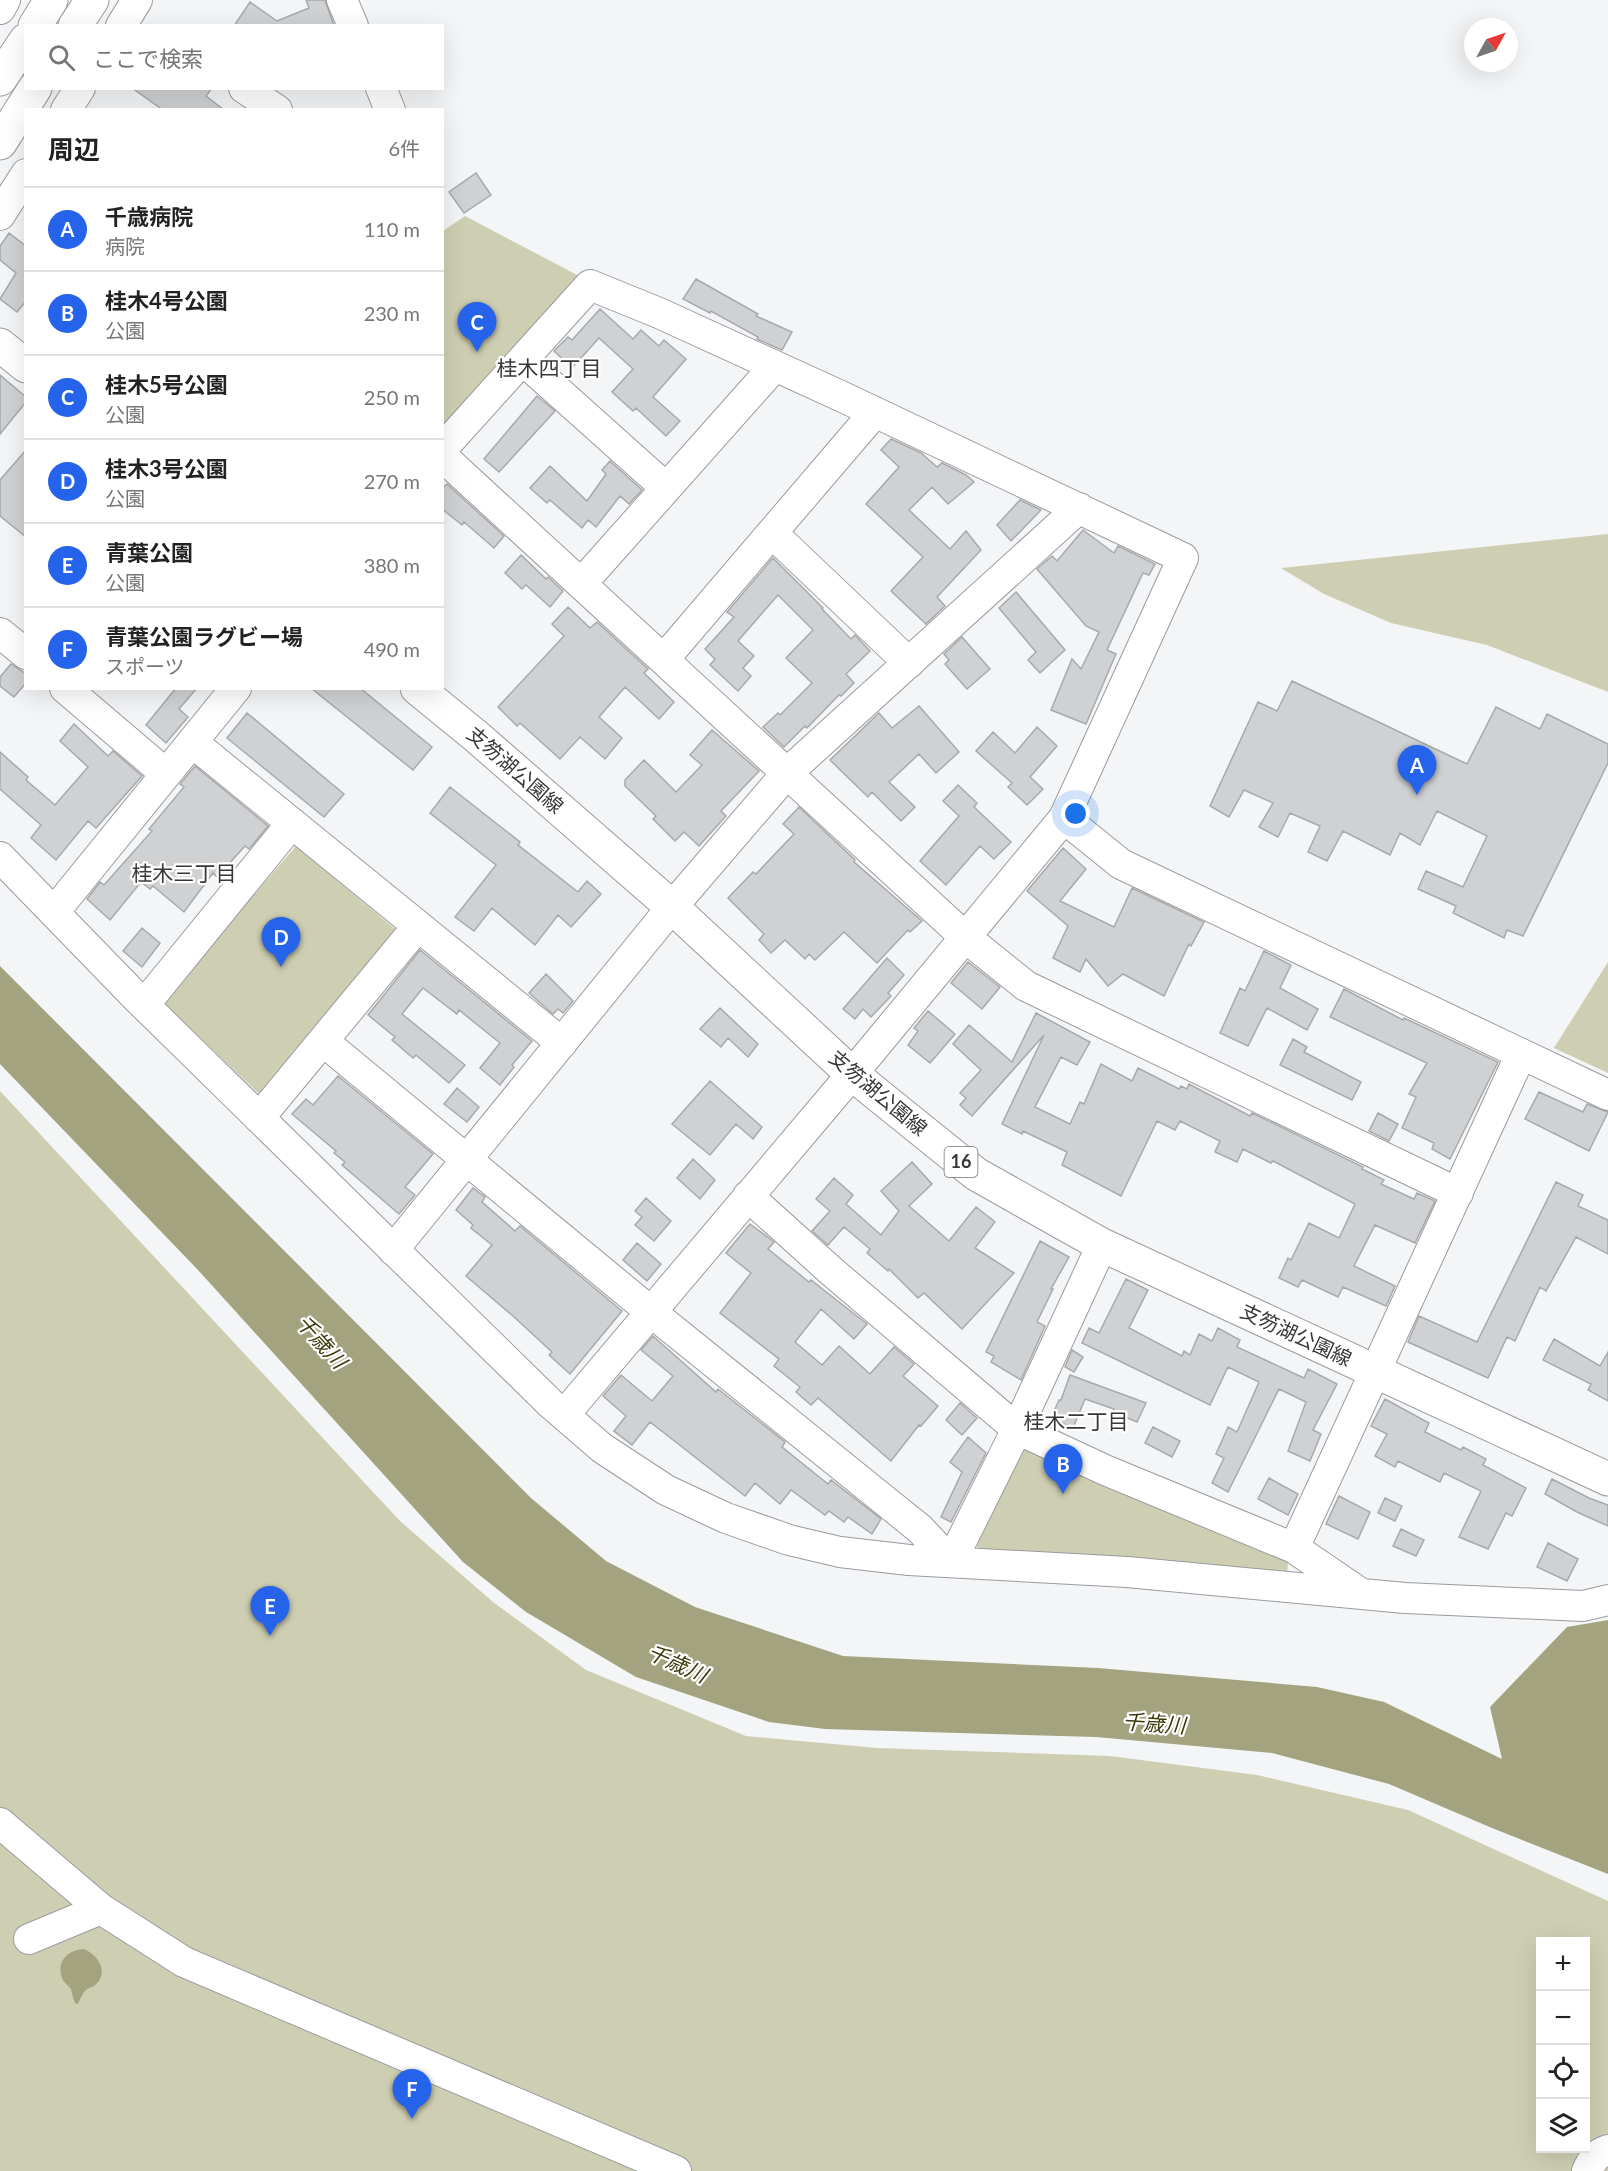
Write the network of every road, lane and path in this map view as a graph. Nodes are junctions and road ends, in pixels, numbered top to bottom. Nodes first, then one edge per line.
1 (6, 0) edge
2 (51, 0) edge
3 (92, 0) edge
4 (342, 0) edge
5 (0, 9) edge
6 (36, 24) edge
7 (76, 24) edge
8 (352, 24) edge
9 (24, 43) edge
10 (0, 79) edge
11 (34, 90) edge
12 (79, 90) edge
13 (247, 90) edge
14 (67, 108) edge
15 (274, 108) edge
16 (0, 142) edge
17 (24, 177) edge
18 (0, 215) edge
19 (0, 345) edge
20 (523, 360) junction
21 (24, 364) edge
22 (774, 367) junction
23 (875, 412) junction
24 (444, 447) edge
25 (444, 458) edge
26 (666, 488) junction
27 (1079, 508) junction
28 (772, 533) junction
29 (581, 584) junction
30 (0, 633) edge
31 (24, 652) edge
32 (664, 659) junction
33 (909, 663) junction
34 (67, 690) edge
35 (234, 690) edge
36 (420, 690) edge
37 (192, 742) junction
38 (787, 773) junction
39 (166, 774) junction
40 (1064, 818) junction
41 (292, 823) junction
42 (0, 857) edge
43 (672, 907) junction
44 (54, 912) junction
45 (418, 926) junction
46 (965, 937) junction
47 (144, 1005) junction
48 (323, 1041) junction
49 (562, 1043) junction
50 (1521, 1054) junction
51 (852, 1074) junction
52 (1608, 1095) edge
53 (259, 1118) junction
54 (467, 1159) junction
55 (1458, 1193) junction
56 (748, 1196) junction
57 (1102, 1245) junction
58 (393, 1250) junction
59 (651, 1312) junction
60 (1376, 1373) junction
61 (564, 1415) junction
62 (1017, 1429) junction
63 (1608, 1479) edge
64 (1294, 1548) junction
65 (951, 1562) junction
66 (1359, 1592) junction
67 (1608, 1600) edge
68 (0, 1822) edge
69 (101, 1909) junction
70 (29, 1939) dead end
71 (1608, 2150) edge
72 (676, 2171) edge
73 (1587, 2171) edge

1 - 5 street
2 - 6 main road
3 - 7 main road
4 - 8 street
9 - 10 main road
11 - 16 main road
12 - 14 street
13 - 15 street
17 - 18 street
19 - 21 main road
20 - 22 street
20 - 24 street
20 - 26 street
22 - 23 street
22 - 26 street
23 - 27 street
23 - 28 street
25 - 29 street
26 - 29 street
27 - 33 street
27 - 40 street
28 - 32 street
28 - 33 street
29 - 32 street
30 - 31 street
32 - 38 street
33 - 38 street
34 - 39 street
35 - 37 street
36 - 43 main road, 支笏湖公園線 / 16
37 - 39 street
37 - 41 street
38 - 43 street
38 - 46 street
39 - 44 street
40 - 46 street
40 - 50 street
41 - 45 street
41 - 47 street
42 - 44 street
43 - 49 street
43 - 51 main road, 支笏湖公園線 / 16
44 - 47 street
45 - 48 street
45 - 49 street
46 - 51 street
46 - 55 street
47 - 53 street
48 - 53 street
48 - 54 street
49 - 54 street
50 - 52 street
50 - 55 street
51 - 56 street
51 - 57 main road, 支笏湖公園線 / 16
53 - 58 street
54 - 58 street
54 - 59 street
55 - 60 street
56 - 59 street
56 - 62 street
57 - 60 main road, 支笏湖公園線 / 16
57 - 62 street
58 - 61 street
59 - 61 street
59 - 65 street
60 - 63 main road, 支笏湖公園線 / 16
60 - 64 street
61 - 65 street
62 - 64 street
62 - 65 street
64 - 66 street
65 - 66 street
66 - 67 street
68 - 69 street
69 - 70 street
69 - 72 street
71 - 73 street

